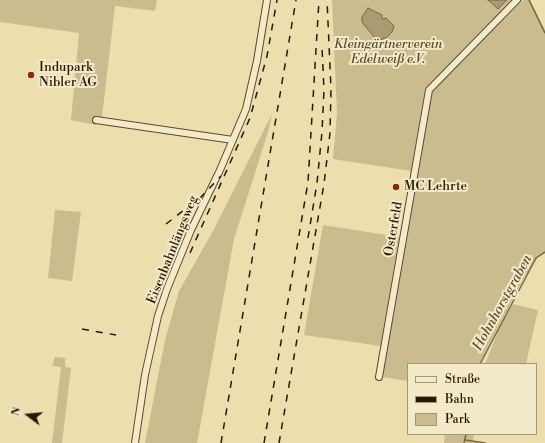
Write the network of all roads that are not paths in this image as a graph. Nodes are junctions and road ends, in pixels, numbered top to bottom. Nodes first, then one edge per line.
1 (267, 0) edge
2 (517, 0) edge
3 (96, 120) dead end
4 (233, 140) junction
5 (379, 377) dead end
6 (134, 443) edge

1 - 4 street, Eisenbahnlängsweg
2 - 5 street, Osterfeld
3 - 4 street
4 - 6 street, Eisenbahnlängsweg

